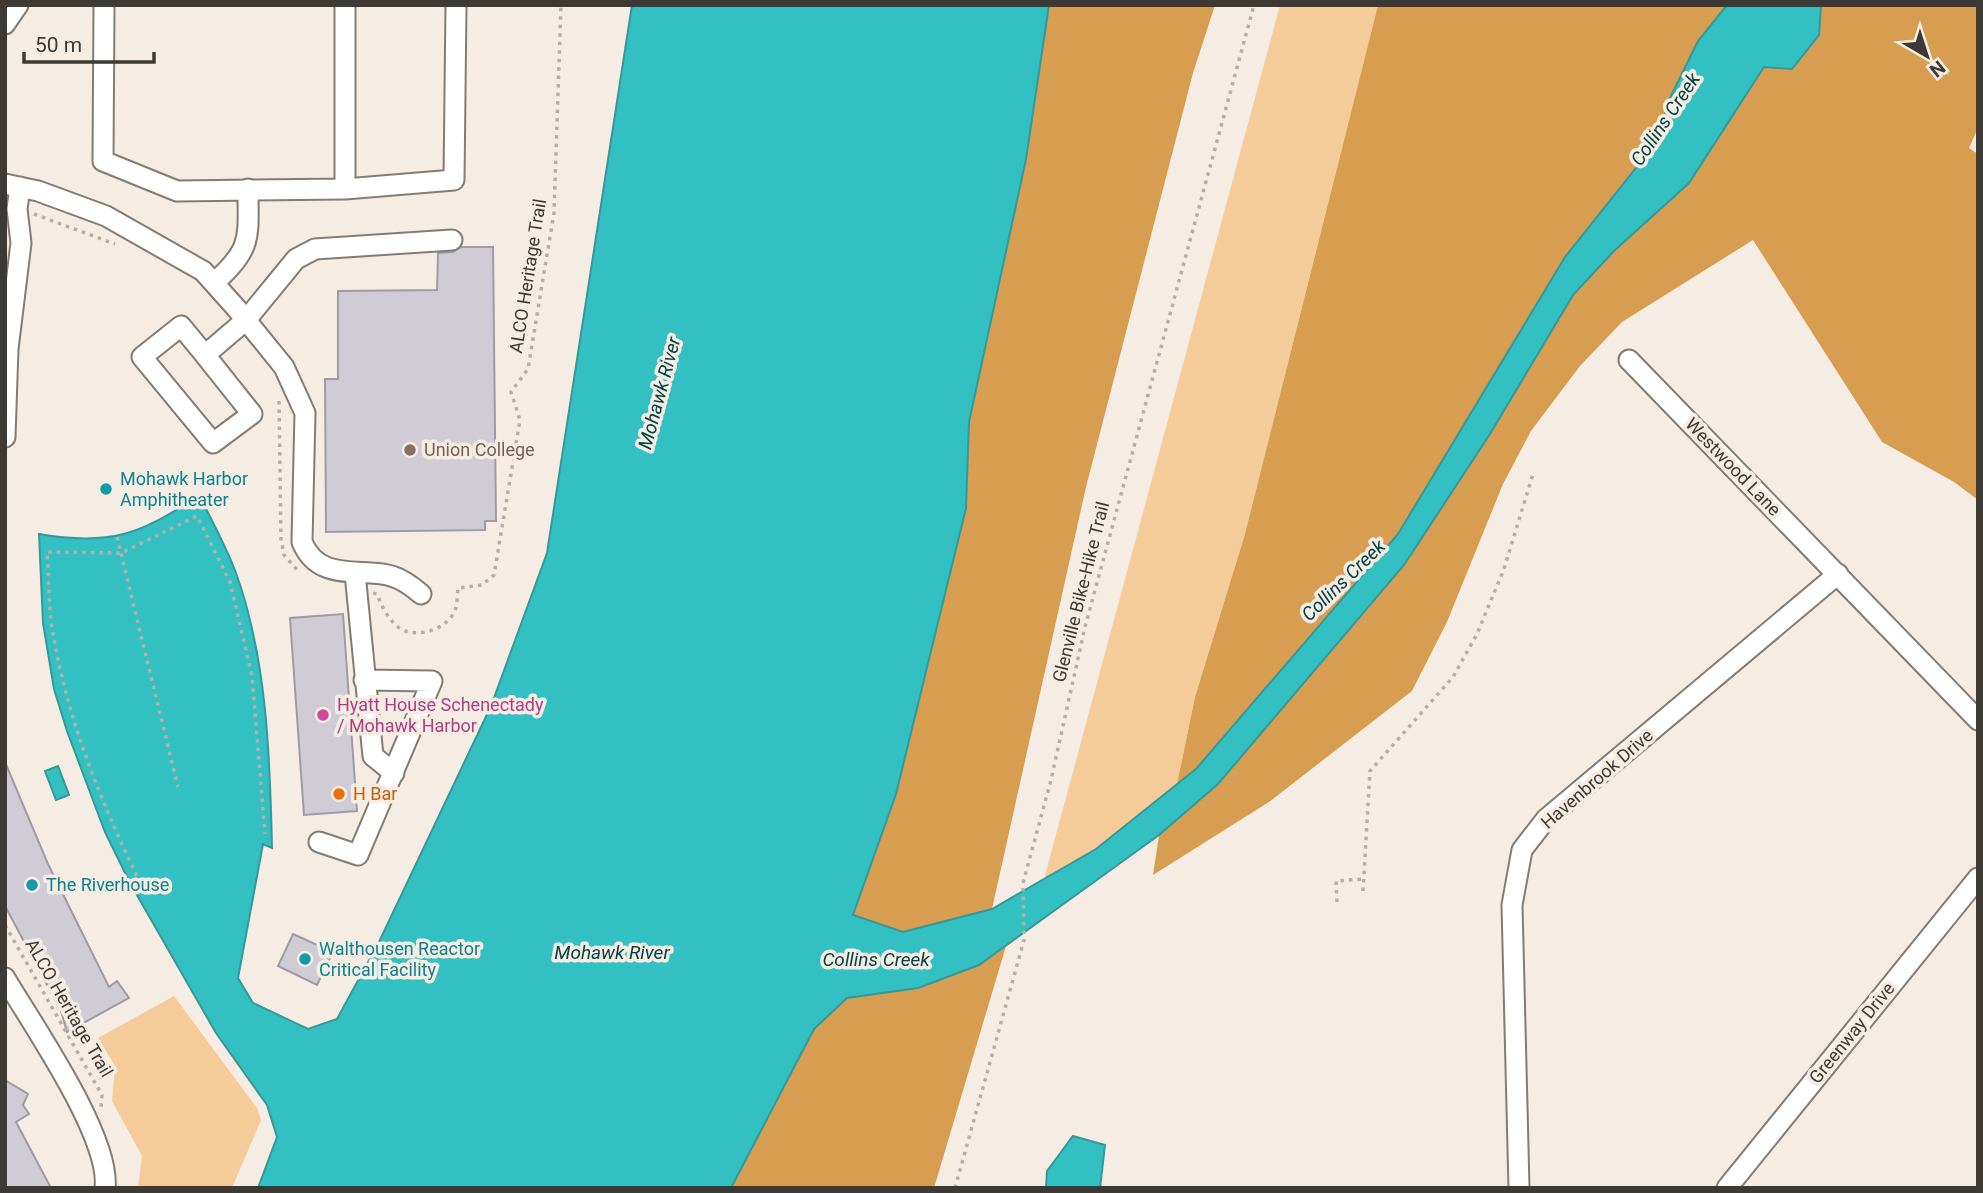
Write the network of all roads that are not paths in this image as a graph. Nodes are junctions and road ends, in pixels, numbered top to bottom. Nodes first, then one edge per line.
1 (18, 5) edge
2 (104, 5) edge
3 (345, 5) edge
4 (456, 5) edge
5 (5, 24) edge
6 (13, 186) edge
7 (248, 189) junction
8 (345, 189) junction
9 (452, 240) dead end
10 (13, 242) edge
11 (214, 283) junction
12 (246, 320) junction
13 (6, 349) edge
14 (205, 355) junction
15 (1629, 360) dead end
16 (5, 437) edge
17 (1838, 574) junction
18 (356, 582) junction
19 (421, 594) dead end
20 (365, 680) junction
21 (1978, 720) edge
22 (394, 773) junction
23 (319, 842) dead end
24 (1978, 878) edge
25 (5, 978) edge
26 (105, 1188) edge
27 (1519, 1188) edge
28 (1727, 1188) edge

1 - 5 street
2 - 7 street
3 - 8 street
4 - 8 street
6 - 10 street
6 - 11 street
7 - 8 street
7 - 11 street
9 - 12 street
10 - 13 street
11 - 12 street
12 - 14 street
12 - 18 street
13 - 16 street
14 - 14 street
15 - 17 street, Westwood Lane
17 - 21 street
17 - 27 street, Havenbrook Drive
18 - 19 street
18 - 20 street
20 - 22 street
20 - 22 street
22 - 23 street
24 - 28 street, Greenway Drive
25 - 26 street

